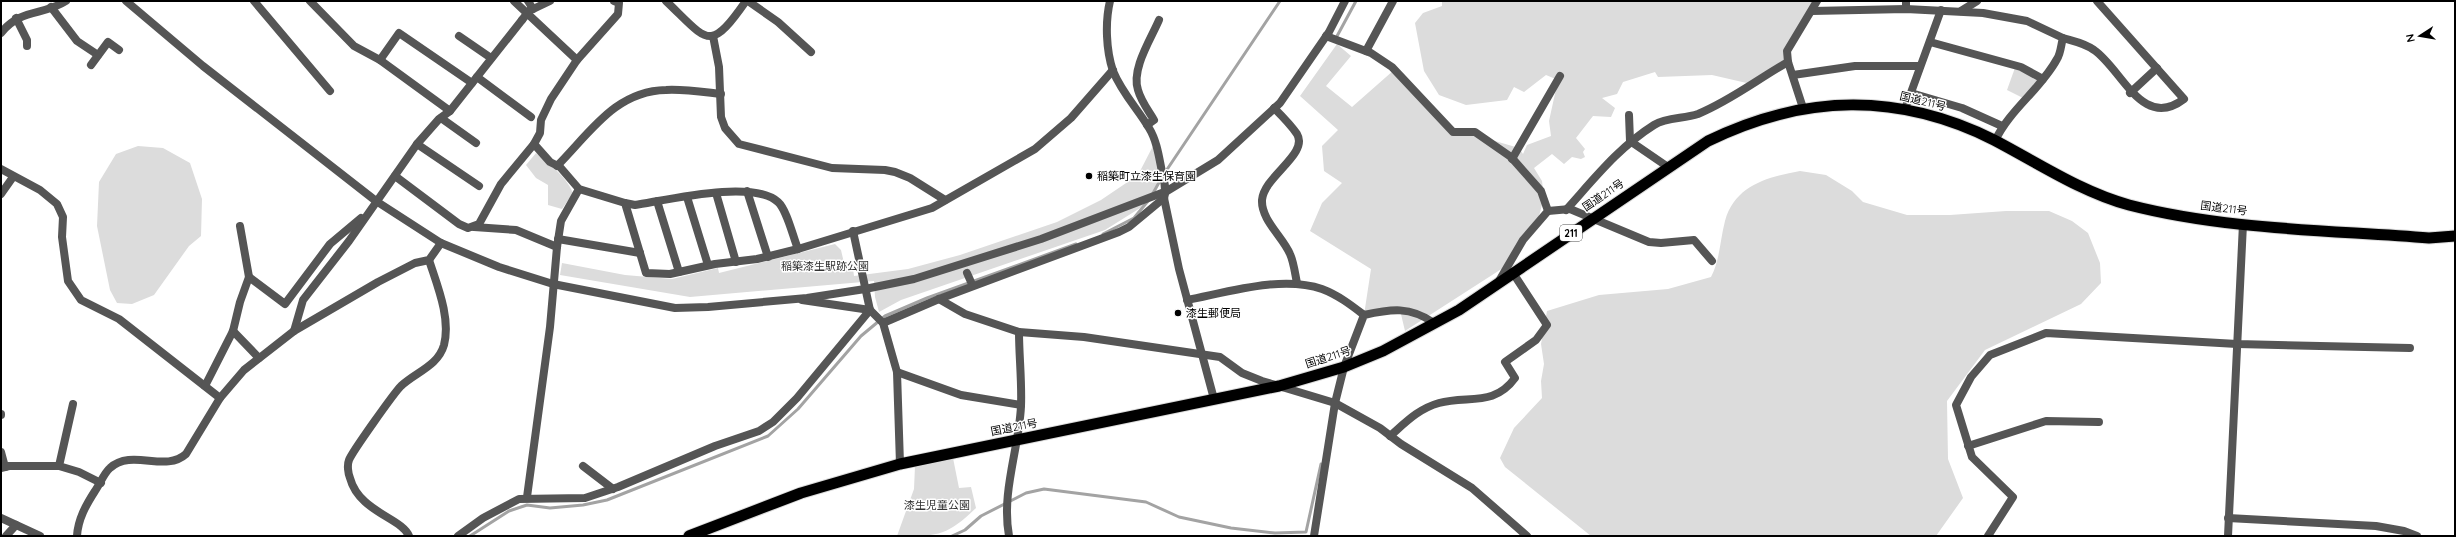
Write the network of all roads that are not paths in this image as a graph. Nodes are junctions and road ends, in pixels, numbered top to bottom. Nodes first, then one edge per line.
1 (66, 1) edge
2 (126, 1) edge
3 (254, 1) edge
4 (310, 1) edge
5 (514, 1) edge
6 (528, 1) edge
7 (550, 1) edge
8 (614, 1) edge
9 (666, 1) edge
10 (747, 1) edge
11 (1110, 1) edge
12 (1345, 1) edge
13 (1392, 1) edge
14 (1817, 1) edge
15 (1977, 1) edge
16 (2097, 1) edge
17 (1906, 5) edge
18 (51, 6) junction
19 (531, 10) junction
20 (1942, 10) junction
21 (1812, 11) junction
22 (1962, 11) junction
23 (16, 18) junction
24 (1159, 20) dead end
25 (1, 33) edge
26 (459, 36) dead end
27 (713, 36) junction
28 (1326, 36) junction
29 (2063, 38) junction
30 (1930, 42) junction
31 (27, 46) dead end
32 (119, 50) dead end
33 (1366, 51) junction
34 (811, 52) dead end
35 (98, 55) junction
36 (491, 58) junction
37 (380, 60) junction
38 (576, 60) junction
39 (1788, 62) junction
40 (91, 65) dead end
41 (1920, 66) junction
42 (2157, 68) junction
43 (1113, 70) junction
44 (1793, 75) junction
45 (1560, 76) dead end
46 (2043, 79) junction
47 (475, 80) junction
48 (330, 91) dead end
49 (2130, 92) junction
50 (1911, 93) junction
51 (721, 94) junction
52 (1274, 108) junction
53 (1803, 108) junction
54 (1905, 109) junction
55 (450, 111) junction
56 (1629, 115) dead end
57 (530, 117) dead end
58 (441, 118) junction
59 (1147, 125) junction
60 (2002, 126) junction
61 (1630, 141) junction
62 (1994, 141) junction
63 (476, 143) dead end
64 (417, 144) junction
65 (534, 144) junction
66 (1512, 159) junction
67 (557, 166) junction
68 (1668, 167) junction
69 (1, 169) edge
70 (395, 176) junction
71 (13, 177) junction
72 (479, 186) dead end
73 (579, 189) junction
74 (747, 191) junction
75 (716, 193) junction
76 (1, 194) edge
77 (1165, 195) junction
78 (687, 197) junction
79 (945, 200) junction
80 (376, 201) junction
81 (657, 202) junction
82 (625, 203) junction
83 (1566, 210) junction
84 (1548, 211) junction
85 (368, 212) junction
86 (1594, 218) junction
87 (2243, 224) junction
88 (240, 226) dead end
89 (474, 227) junction
90 (853, 231) junction
91 (2455, 236) edge
92 (441, 243) junction
93 (557, 243) junction
94 (798, 250) junction
95 (640, 252) junction
96 (768, 257) junction
97 (429, 260) junction
98 (1712, 261) dead end
99 (736, 262) junction
100 (708, 265) junction
101 (679, 272) junction
102 (967, 273) dead end
103 (1513, 273) junction
104 (249, 277) junction
105 (971, 282) dead end
106 (1498, 283) junction
107 (553, 284) junction
108 (1297, 284) junction
109 (865, 289) junction
110 (796, 298) junction
111 (939, 299) junction
112 (1187, 300) junction
113 (870, 310) junction
114 (1364, 315) junction
115 (1434, 323) junction
116 (883, 324) junction
117 (233, 331) junction
118 (294, 331) junction
119 (1019, 332) junction
120 (2237, 344) junction
121 (2410, 348) dead end
122 (1201, 353) junction
123 (260, 358) junction
124 (1344, 366) junction
125 (897, 372) junction
126 (205, 386) junction
127 (1279, 386) junction
128 (220, 398) junction
129 (1214, 399) junction
130 (1335, 403) junction
131 (72, 404) dead end
132 (1021, 405) junction
133 (2099, 422) dead end
134 (1390, 436) junction
135 (1017, 439) junction
136 (1968, 446) junction
137 (1, 452) edge
138 (900, 464) junction
139 (59, 466) junction
140 (583, 466) dead end
141 (3, 468) edge
142 (101, 483) junction
143 (613, 489) junction
144 (528, 498) junction
145 (1, 518) edge
146 (2228, 518) junction
147 (16, 525) junction
148 (6, 536) edge
149 (40, 536) edge
150 (77, 536) edge
151 (409, 536) edge
152 (458, 536) edge
153 (689, 536) edge
154 (1009, 536) edge
155 (1314, 536) edge
156 (1527, 536) edge
157 (1988, 536) edge
158 (2228, 536) edge
159 (2417, 536) edge

1 - 18 street
2 - 80 street
3 - 48 street
4 - 37 street
5 - 38 street
6 - 19 street
7 - 19 street
8 - 38 street
9 - 27 street
10 - 27 street
10 - 34 street
11 - 43 street
12 - 28 street
13 - 33 street
14 - 21 street
15 - 22 street
16 - 42 street
17 - 20 street
17 - 21 street
18 - 23 street
18 - 35 street
19 - 36 street, bridge
20 - 22 street
20 - 30 street
21 - 39 street
22 - 29 street
23 - 25 street
23 - 31 street
24 - 59 street
26 - 36 street
27 - 51 street
28 - 33 street
28 - 52 street
29 - 46 street
29 - 49 street
30 - 41 street
30 - 46 street
32 - 35 street
33 - 66 street
35 - 40 street
36 - 47 street
37 - 47 street
37 - 55 street
38 - 65 street
39 - 44 street
39 - 61 street
41 - 44 street
41 - 50 street
42 - 49 street
42 - 49 street
43 - 59 street
43 - 79 street
44 - 53 street
45 - 66 street
46 - 60 street
47 - 55 street
47 - 57 street
50 - 54 street
50 - 60 street
51 - 67 street
51 - 79 street
52 - 77 street
52 - 108 street
53 - 54 highway, 国道211号 / 211
53 - 68 highway, 国道211号 / 211
54 - 62 highway, 国道211号 / 211
55 - 58 street
56 - 61 street
58 - 63 street
58 - 64 street
59 - 77 street
60 - 62 street
61 - 68 street
61 - 83 street
62 - 87 highway, 国道211号 / 211
64 - 70 street
64 - 72 street
65 - 67 street
65 - 89 street
66 - 84 street
67 - 73 street
68 - 86 highway, 国道211号 / 211
69 - 71 street
70 - 80 street
70 - 89 street
71 - 76 street
71 - 126 street
73 - 82 street
73 - 93 street
74 - 75 street
74 - 94 street
74 - 96 street
75 - 78 street
75 - 99 street
77 - 109 street
77 - 111 street
77 - 112 street
78 - 81 street
78 - 100 street
79 - 90 street
80 - 85 street
80 - 92 street
81 - 82 street
81 - 101 street
82 - 95 street
83 - 84 street
83 - 86 street
84 - 106 street
85 - 104 street
85 - 118 street
86 - 98 street
86 - 103 highway, 国道211号 / 211
87 - 91 highway, 国道211号 / 211
87 - 120 street
88 - 104 street
89 - 93 street
90 - 94 street
90 - 109 street
92 - 97 street
92 - 107 street
93 - 95 street
93 - 107 street
94 - 96 street
95 - 101 street
96 - 99 street
97 - 118 street
97 - 151 street
99 - 100 street
100 - 101 street
102 - 105 street
103 - 106 highway, 国道211号 / 211
103 - 134 street
104 - 117 street
106 - 115 highway, 国道211号 / 211
107 - 110 street
107 - 144 street
108 - 112 street
108 - 114 street
109 - 110 street
109 - 113 street
110 - 113 street
111 - 116 street
111 - 119 street
112 - 122 street
113 - 116 street
113 - 143 street
114 - 115 street
114 - 124 street
115 - 124 highway, 国道211号 / 211
116 - 125 street
117 - 123 street
117 - 126 street
118 - 123 street
119 - 122 street
119 - 132 street
120 - 121 street
120 - 136 street
120 - 146 street
122 - 127 street
122 - 129 street
123 - 128 street
124 - 127 highway, 国道211号 / 211
124 - 130 street
125 - 132 street
125 - 138 street
126 - 128 street
127 - 129 highway, 国道211号 / 211
127 - 130 street
128 - 142 street
129 - 135 highway, 国道211号 / 211
130 - 134 street
130 - 155 street
131 - 139 street
132 - 135 street
133 - 136 street
134 - 156 street
135 - 138 highway, 国道211号 / 211
135 - 154 street
136 - 157 street
137 - 141 street
138 - 153 highway, 国道211号 / 211
139 - 141 street
139 - 142 street
140 - 143 street
142 - 150 street
143 - 144 street
144 - 152 street
145 - 147 street
146 - 158 street
146 - 159 street
147 - 148 street
147 - 149 street

